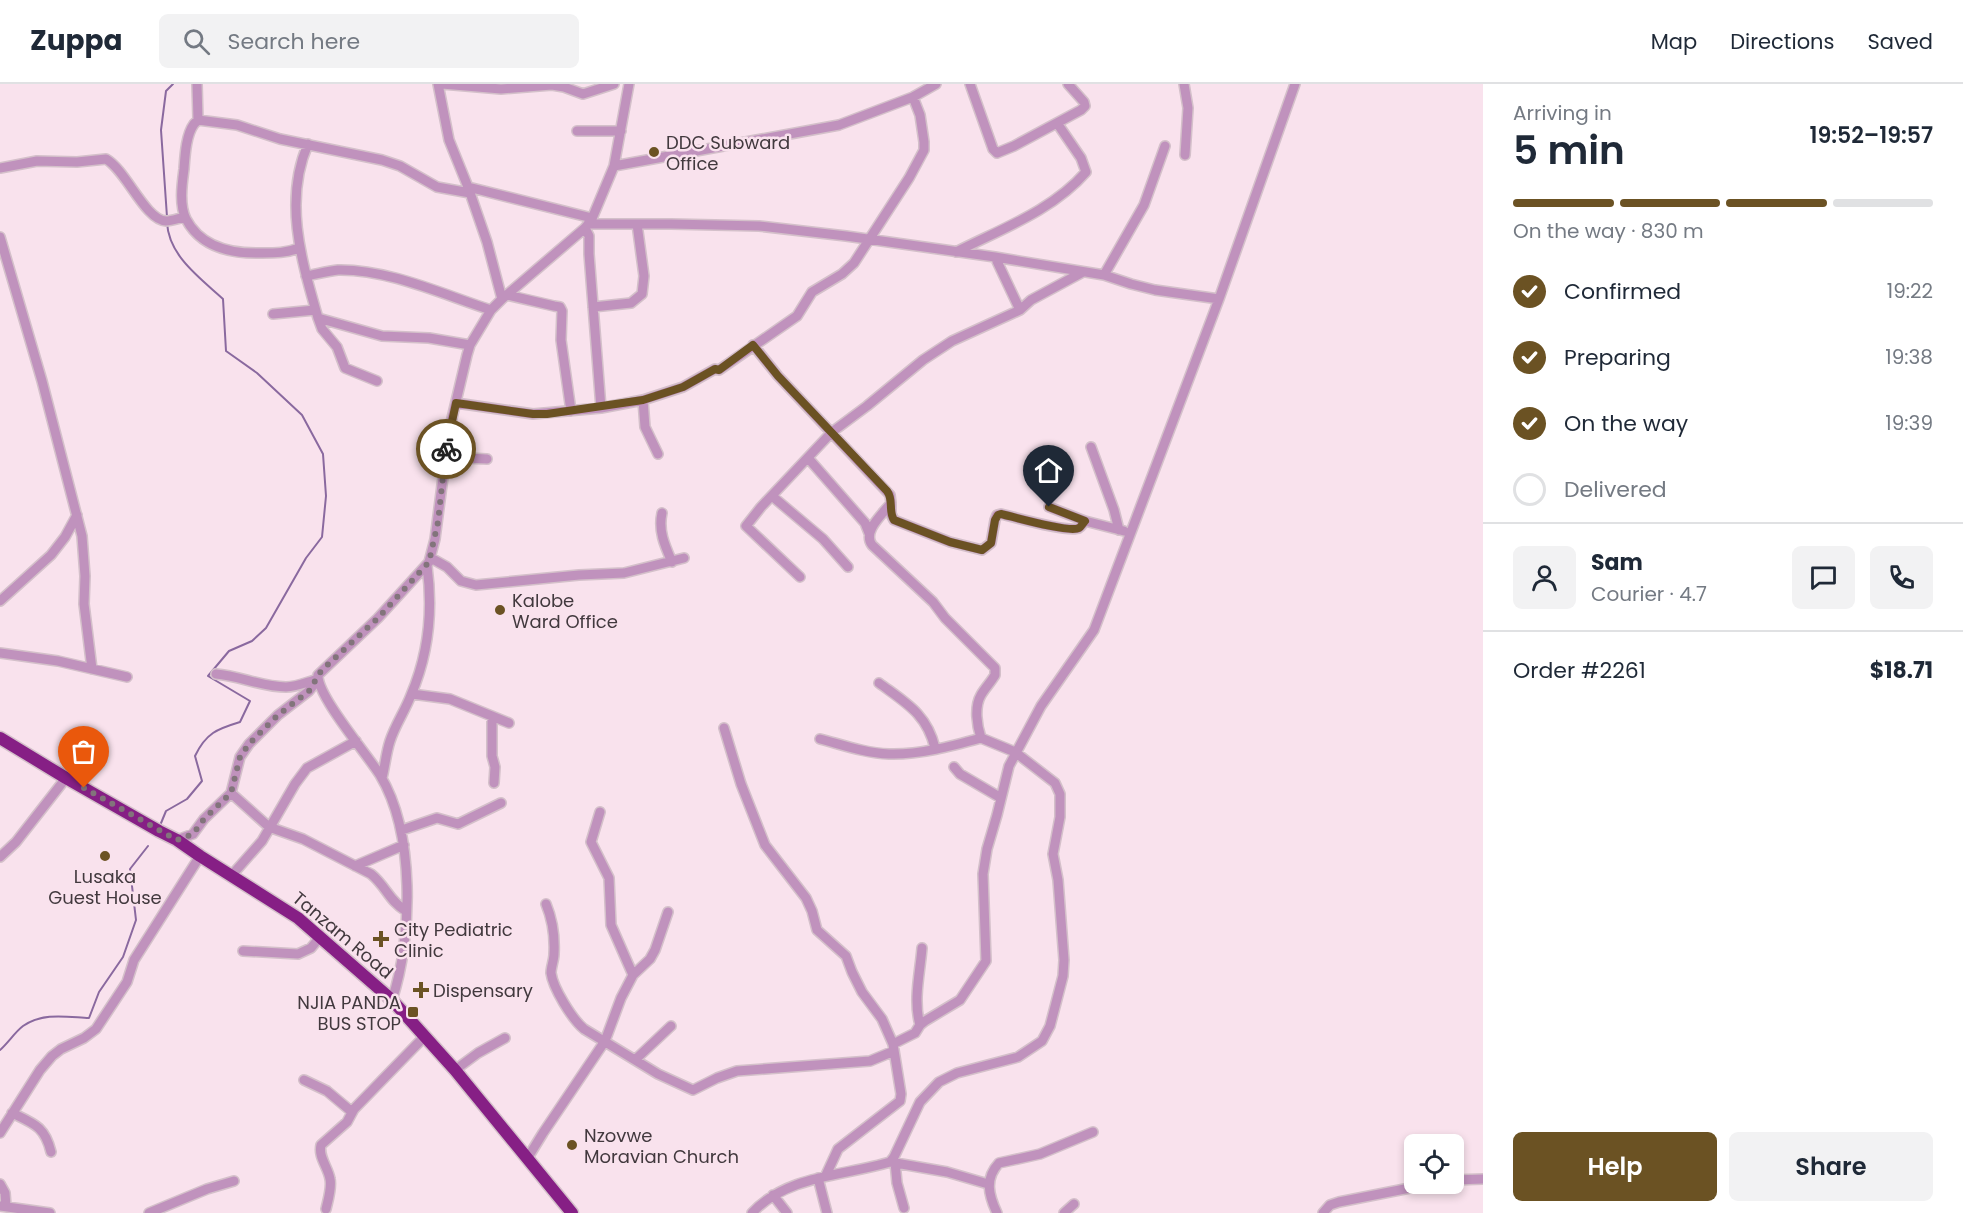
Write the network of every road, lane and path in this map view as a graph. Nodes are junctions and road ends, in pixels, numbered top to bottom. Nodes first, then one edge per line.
1 (198, 84) edge
2 (440, 84) edge
3 (615, 84) edge
4 (936, 84) edge
5 (970, 84) edge
6 (1068, 84) edge
7 (1184, 84) edge
8 (1295, 84) edge
9 (515, 86) edge
10 (629, 88) edge
11 (913, 97) junction
12 (198, 120) junction
13 (1057, 123) junction
14 (577, 131) dead end
15 (621, 131) junction
16 (308, 144) junction
17 (1165, 146) dead end
18 (1185, 155) dead end
19 (614, 166) junction
20 (0, 168) edge
21 (469, 190) junction
22 (180, 218) junction
23 (588, 223) junction
24 (637, 224) junction
25 (0, 237) edge
26 (869, 239) junction
27 (299, 248) junction
28 (956, 252) junction
29 (995, 257) junction
30 (1083, 272) junction
31 (1104, 275) junction
32 (306, 276) junction
33 (504, 297) junction
34 (1219, 299) junction
35 (593, 307) junction
36 (491, 310) junction
37 (1020, 310) junction
38 (273, 314) dead end
39 (316, 314) junction
40 (470, 345) junction
41 (753, 345) junction
42 (377, 381) dead end
43 (643, 400) junction
44 (456, 403) junction
45 (600, 408) junction
46 (571, 411) junction
47 (832, 432) junction
48 (1091, 447) dead end
49 (657, 454) dead end
50 (445, 457) junction
51 (808, 458) junction
52 (487, 459) dead end
53 (772, 496) junction
54 (891, 503) junction
55 (1049, 507) dead end
56 (662, 513) dead end
57 (76, 514) junction
58 (1085, 521) junction
59 (1119, 530) junction
60 (869, 533) junction
61 (1132, 534) junction
62 (684, 558) dead end
63 (429, 562) junction
64 (672, 562) junction
65 (848, 567) dead end
66 (800, 577) dead end
67 (0, 601) edge
68 (0, 653) edge
69 (92, 669) junction
70 (216, 674) dead end
71 (127, 677) dead end
72 (318, 679) junction
73 (879, 683) dead end
74 (412, 694) junction
75 (492, 716) junction
76 (509, 723) dead end
77 (724, 728) dead end
78 (0, 738) edge
79 (981, 738) junction
80 (820, 739) dead end
81 (356, 741) junction
82 (935, 748) junction
83 (1015, 752) junction
84 (954, 767) dead end
85 (66, 778) junction
86 (382, 778) junction
87 (494, 783) dead end
88 (231, 793) junction
89 (1001, 798) junction
90 (501, 803) dead end
91 (600, 812) dead end
92 (269, 827) junction
93 (402, 830) junction
94 (177, 840) junction
95 (404, 845) junction
96 (200, 856) junction
97 (0, 858) edge
98 (355, 866) junction
99 (232, 875) junction
100 (546, 904) dead end
101 (405, 911) junction
102 (668, 912) dead end
103 (320, 937) junction
104 (922, 948) dead end
105 (243, 951) dead end
106 (633, 975) junction
107 (392, 1000) junction
108 (920, 1025) junction
109 (671, 1026) dead end
110 (425, 1036) junction
111 (505, 1038) dead end
112 (605, 1041) junction
113 (893, 1047) junction
114 (636, 1059) junction
115 (455, 1070) junction
116 (304, 1080) dead end
117 (352, 1112) junction
118 (12, 1113) junction
119 (1093, 1132) dead end
120 (0, 1133) edge
121 (51, 1152) dead end
122 (528, 1160) junction
123 (892, 1162) junction
124 (822, 1176) junction
125 (1483, 1179) edge
126 (234, 1180) dead end
127 (1464, 1180) edge
128 (0, 1184) edge
129 (988, 1184) junction
130 (1404, 1189) edge
131 (773, 1195) junction
132 (1074, 1204) dead end
133 (3, 1206) edge
134 (904, 1208) dead end
135 (326, 1209) dead end
136 (50, 1213) edge
137 (149, 1213) edge
138 (573, 1213) edge
139 (752, 1213) edge
140 (787, 1213) edge
141 (828, 1213) edge
142 (997, 1213) edge
143 (1064, 1213) edge
144 (1323, 1213) edge

1 - 12 street
2 - 9 street
2 - 21 street
3 - 9 street
3 - 10 street
4 - 11 street
5 - 13 street
6 - 13 street
7 - 18 street
8 - 34 street
10 - 15 street
11 - 19 street
11 - 26 street
12 - 16 street
12 - 22 street
13 - 28 street
14 - 15 street
15 - 19 street
16 - 21 street
16 - 27 street
17 - 31 street
19 - 23 street
20 - 22 street
21 - 23 street
21 - 33 street
22 - 27 street
23 - 24 street
23 - 33 street
23 - 35 street
24 - 26 street
24 - 35 street
25 - 57 street
26 - 28 street
26 - 41 street
27 - 32 street
28 - 29 street
29 - 30 street
29 - 37 street
30 - 31 street
30 - 37 street
31 - 34 street
32 - 36 street
32 - 39 street
33 - 36 street
33 - 46 street
34 - 61 street
35 - 45 street
36 - 40 street
37 - 47 street
38 - 39 street
39 - 40 street
39 - 42 street
40 - 44 street
41 - 43 street
41 - 47 street
43 - 45 street
43 - 49 street
44 - 46 street
44 - 50 street
45 - 46 street
47 - 51 street
47 - 54 street
48 - 59 street
50 - 52 street
50 - 63 street
51 - 53 street
51 - 60 street
53 - 65 street
53 - 66 street
54 - 58 street
54 - 60 street
55 - 58 street
56 - 64 street
57 - 67 street
57 - 69 street
58 - 59 street
59 - 61 street
60 - 79 street
61 - 83 street
62 - 64 street
63 - 64 street
63 - 72 street
63 - 74 street
68 - 69 street
69 - 71 street
70 - 72 street
72 - 81 street
72 - 88 street
73 - 82 street
74 - 75 street
74 - 86 street
75 - 76 street
75 - 87 street
77 - 113 street
78 - 85 highway, Tanzam Road
79 - 82 street
79 - 83 street
80 - 82 street
81 - 86 street
81 - 92 street
83 - 89 street
83 - 123 street
84 - 89 street
85 - 94 highway, Tanzam Road
85 - 97 street
86 - 93 street
88 - 92 street
88 - 94 street
89 - 108 street
90 - 93 street
91 - 106 street
92 - 98 street
92 - 99 street
93 - 95 street
94 - 96 highway, Tanzam Road
95 - 98 street
95 - 101 street
96 - 99 highway, Tanzam Road
96 - 118 street
98 - 101 street
99 - 103 highway, Tanzam Road
100 - 112 street
101 - 107 street
102 - 106 street
103 - 105 street
103 - 107 highway, Tanzam Road
104 - 108 street
106 - 112 street
107 - 110 highway, Tanzam Road
108 - 113 street
109 - 114 street
110 - 115 highway, Tanzam Road
110 - 117 street
111 - 115 street
112 - 114 street
112 - 122 street
113 - 114 street
113 - 124 street
115 - 122 highway, Tanzam Road
116 - 117 street
117 - 135 street
118 - 120 street
118 - 121 street
119 - 129 street
122 - 138 highway, Tanzam Road
123 - 124 street
123 - 129 street
123 - 134 street
124 - 131 street
124 - 141 street
125 - 127 street
126 - 137 street
128 - 133 street
129 - 142 street
130 - 144 street
131 - 139 street
131 - 140 street
132 - 143 street
133 - 136 street

